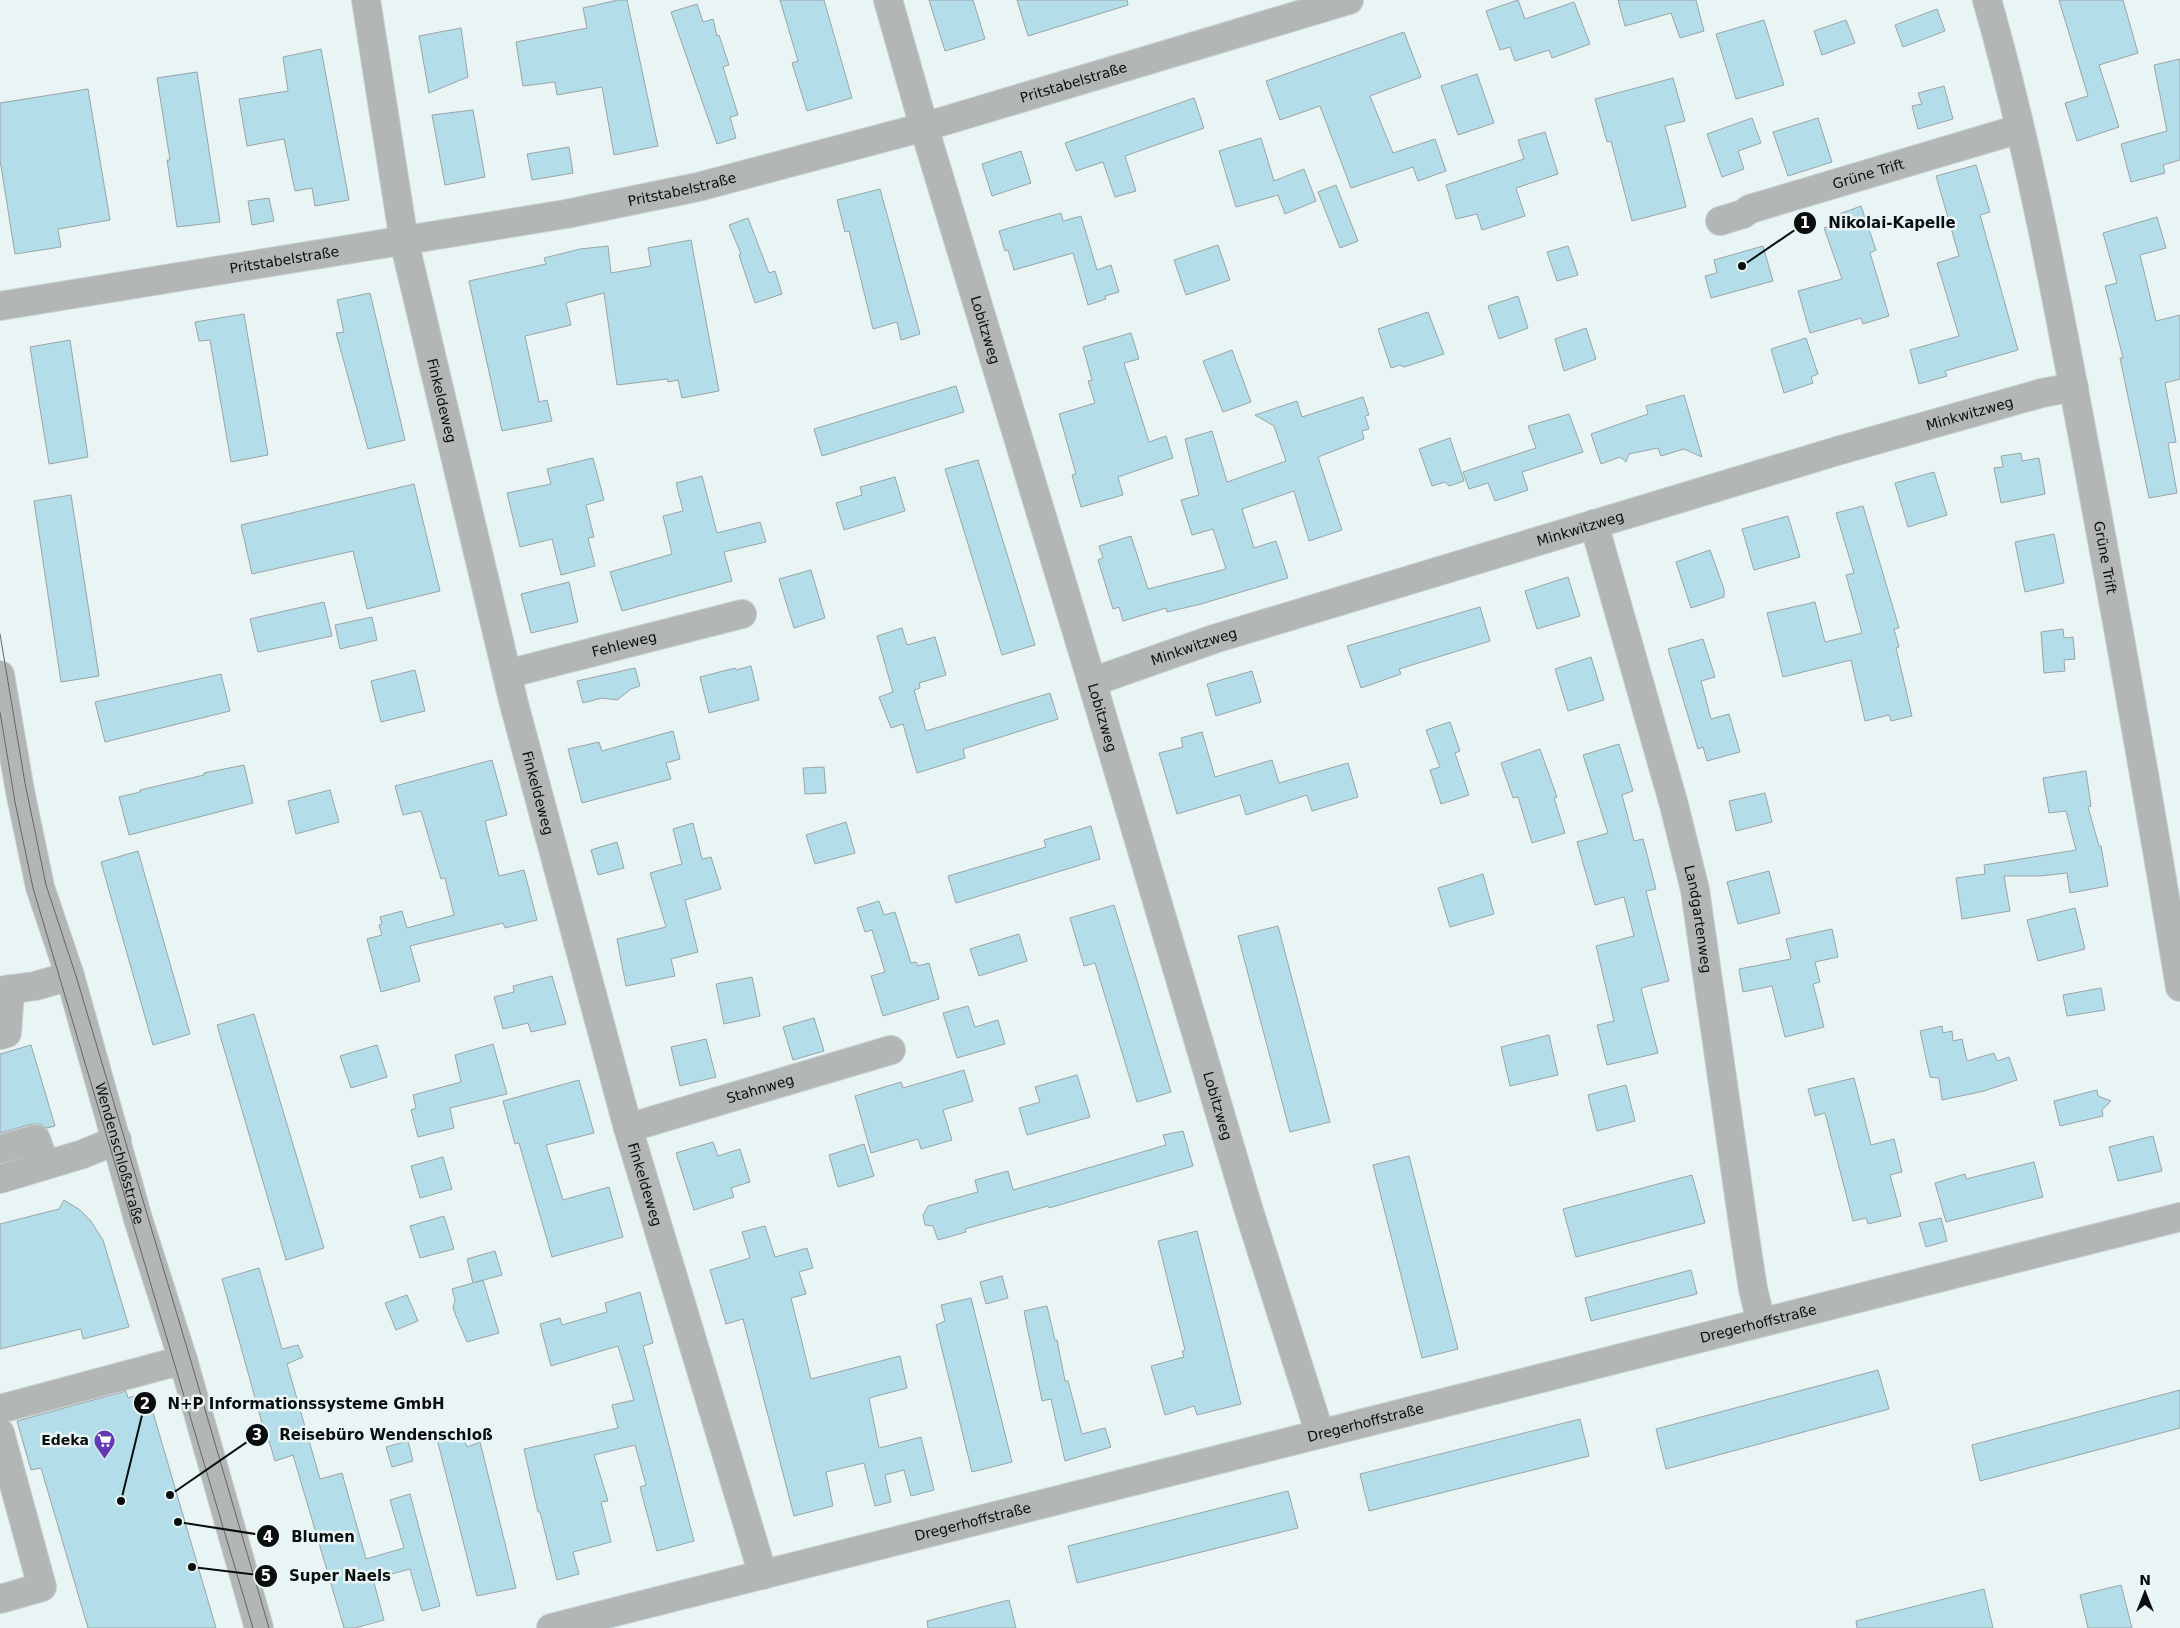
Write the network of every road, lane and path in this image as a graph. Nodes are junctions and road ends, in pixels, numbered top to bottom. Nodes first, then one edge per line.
1 (366, 0) edge
2 (888, 0) edge
3 (1349, 0) edge
4 (1987, 0) edge
5 (924, 127) junction
6 (2019, 129) junction
7 (1720, 220) dead end
8 (404, 240) junction
9 (0, 306) edge
10 (2074, 386) junction
11 (1594, 524) junction
12 (742, 614) dead end
13 (507, 674) junction
14 (0, 675) edge
15 (1092, 682) junction
16 (70, 976) junction
17 (2180, 987) edge
18 (5, 990) edge
19 (0, 1035) edge
20 (892, 1050) dead end
21 (628, 1128) junction
22 (117, 1140) junction
23 (0, 1150) edge
24 (45, 1165) junction
25 (0, 1179) edge
26 (2180, 1217) edge
27 (1761, 1322) junction
28 (183, 1360) junction
29 (0, 1409) edge
30 (0, 1433) edge
31 (1320, 1434) junction
32 (762, 1575) junction
33 (0, 1599) edge
34 (259, 1628) edge
35 (551, 1628) edge

1 - 8 street, Finkeldeweg
2 - 5 street, Lobitzweg
3 - 5 street, Pritstabelstraße
4 - 6 street, Grüne Trift
5 - 8 street, Pritstabelstraße
5 - 15 street, Lobitzweg
6 - 7 street, Grüne Trift
6 - 10 street, Grüne Trift
8 - 9 street, Pritstabelstraße
8 - 13 street, Finkeldeweg
10 - 11 street, Minkwitzweg
10 - 17 street, Grüne Trift
11 - 15 street, Minkwitzweg
11 - 27 street, Landgartenweg
12 - 13 street, Fehleweg
13 - 21 street, Finkeldeweg
14 - 16 street, Wendenschloßstraße
15 - 31 street, Lobitzweg
16 - 18 street
16 - 22 street, Wendenschloßstraße
18 - 19 street
20 - 21 street, Stahnweg
21 - 32 street, Finkeldeweg
22 - 24 street
22 - 28 street, Wendenschloßstraße
23 - 24 street
24 - 25 street
26 - 27 street, Dregerhoffstraße
27 - 31 street, Dregerhoffstraße
28 - 29 street
28 - 34 street, Wendenschloßstraße
30 - 33 street
31 - 32 street, Dregerhoffstraße
32 - 35 street, Dregerhoffstraße

